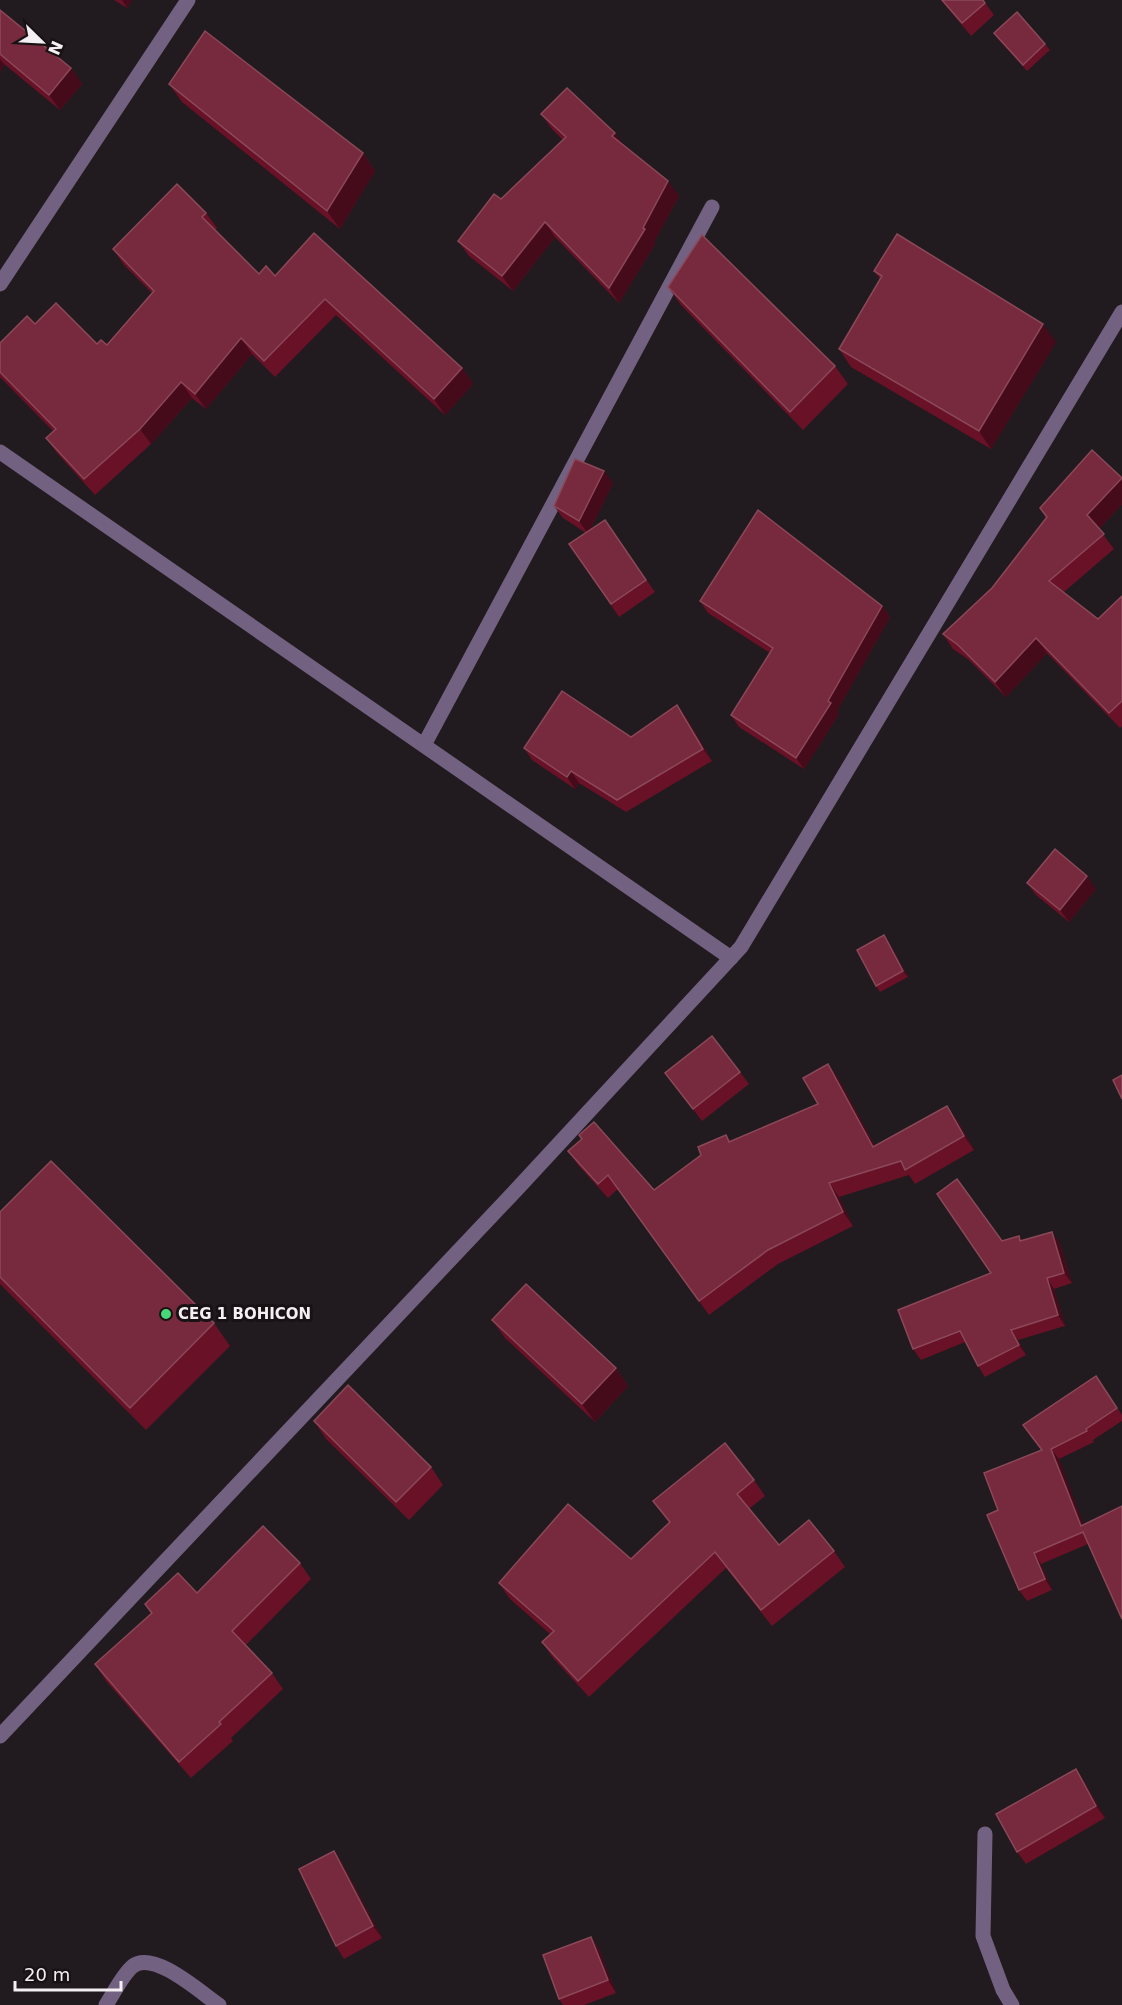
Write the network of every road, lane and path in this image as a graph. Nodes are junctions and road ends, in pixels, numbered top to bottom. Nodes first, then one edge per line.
1 (188, 0) edge
2 (712, 207) dead end
3 (0, 284) edge
4 (1122, 312) edge
5 (0, 452) edge
6 (424, 745) junction
7 (731, 958) junction
8 (0, 1736) edge
9 (985, 1834) dead end
10 (106, 2005) edge
11 (219, 2005) edge
12 (1012, 2005) edge

1 - 3 street
2 - 6 street
4 - 7 street
5 - 6 street
6 - 7 street
7 - 8 street
9 - 12 street
10 - 11 street

